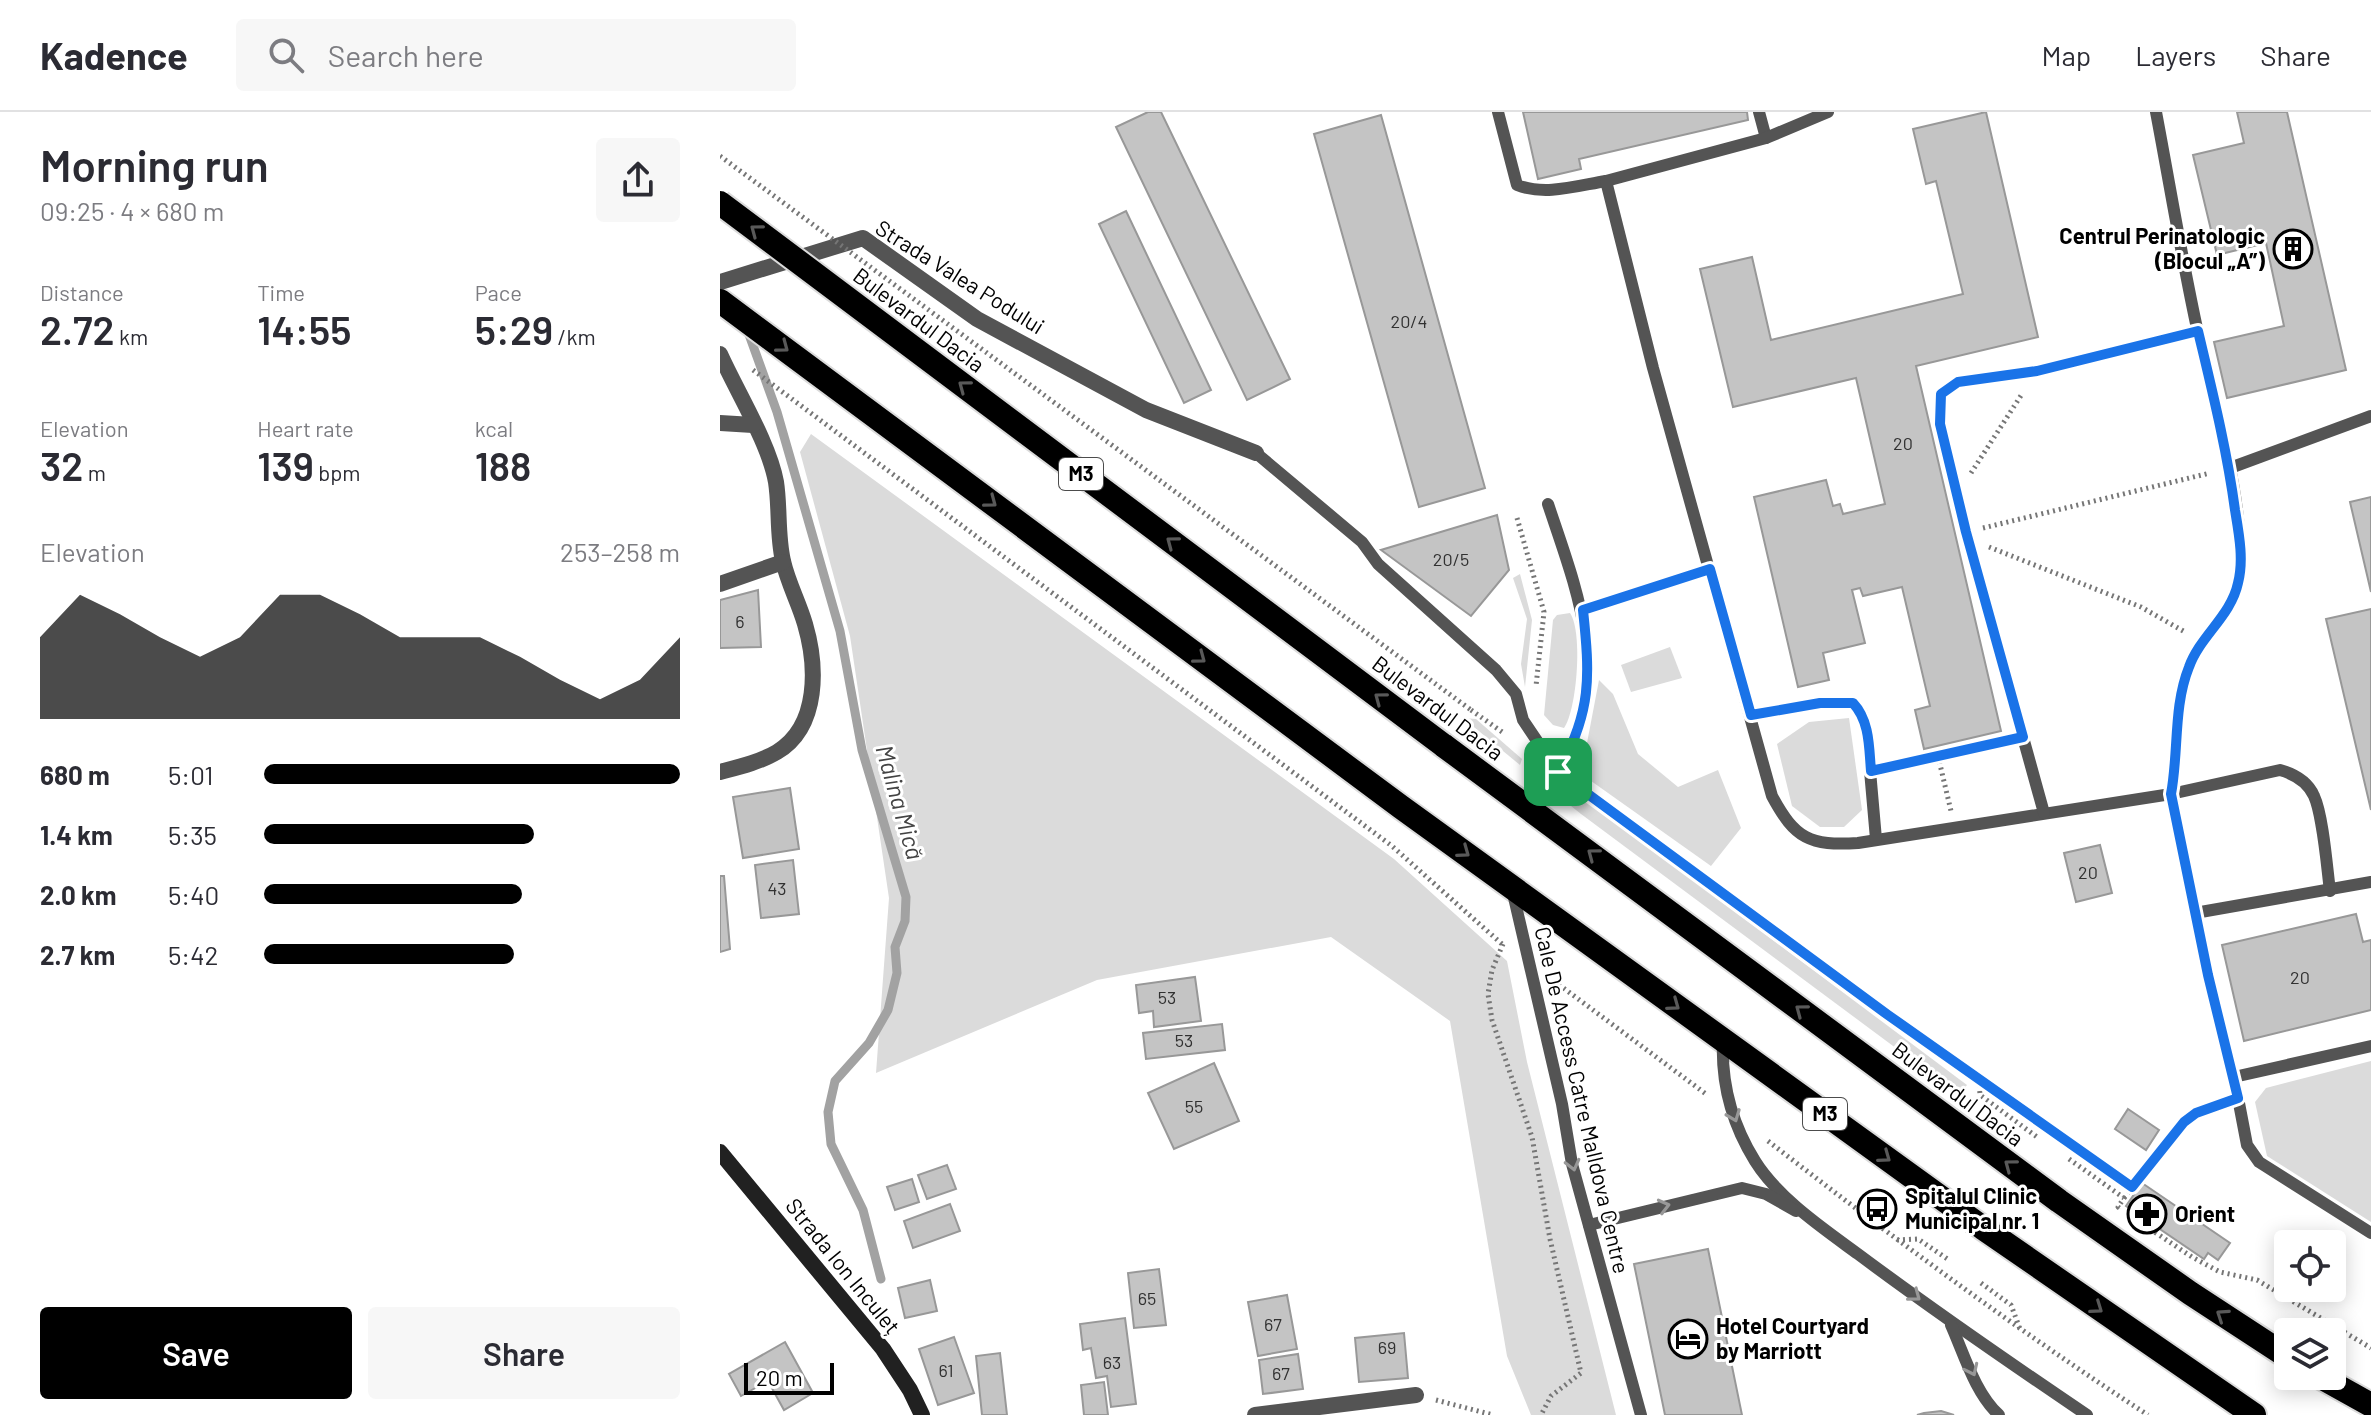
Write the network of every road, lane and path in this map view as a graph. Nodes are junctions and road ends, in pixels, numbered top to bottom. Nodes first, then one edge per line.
1 (1498, 112) edge
2 (1759, 112) edge
3 (1828, 112) edge
4 (2156, 112) edge
5 (1766, 138) junction
6 (720, 156) edge
7 (1606, 181) junction
8 (720, 203) edge
9 (720, 282) edge
10 (720, 301) edge
11 (2198, 331) junction
12 (720, 354) edge
13 (745, 364) dead end
14 (2037, 371) junction
15 (2371, 416) edge
16 (720, 423) edge
17 (753, 425) junction
18 (1256, 453) joint
19 (2230, 468) junction
20 (1958, 494) junction
21 (1548, 504) dead end
22 (1517, 518) dead end
23 (1966, 532) junction
24 (783, 562) junction
25 (1710, 569) junction
26 (720, 584) edge
27 (1583, 610) junction
28 (2204, 642) junction
29 (1471, 710) dead end
30 (1751, 715) junction
31 (1523, 720) junction
32 (2023, 737) junction
33 (1938, 756) junction
34 (1871, 771) junction
35 (720, 772) edge
36 (1558, 772) junction
37 (2171, 794) junction
38 (1532, 810) junction
39 (2044, 813) junction
40 (1954, 827) junction
41 (1876, 839) junction
42 (2371, 882) edge
43 (1511, 886) junction
44 (2330, 891) junction
45 (2195, 913) junction
46 (1503, 944) junction
47 (1529, 962) junction
48 (1723, 1040) junction
49 (2371, 1046) edge
50 (2234, 1077) junction
51 (1979, 1079) junction
52 (2238, 1098) junction
53 (1731, 1112) junction
54 (2037, 1137) dead end
55 (1768, 1140) dead end
56 (720, 1152) edge
57 (2069, 1159) dead end
58 (2132, 1187) junction
59 (2124, 1198) junction
60 (2130, 1215) dead end
61 (1813, 1221) junction
62 (2143, 1224) dead end
63 (1589, 1225) junction
64 (2371, 1233) edge
65 (1897, 1240) junction
66 (1949, 1260) dead end
67 (1981, 1283) dead end
68 (1949, 1322) junction
69 (2021, 1329) junction
70 (2274, 1348) edge
71 (2371, 1348) edge
72 (2344, 1390) edge
73 (1416, 1395) joint
74 (2371, 1405) edge
75 (922, 1415) edge
76 (1255, 1415) edge
77 (1493, 1415) edge
78 (1541, 1415) edge
79 (1641, 1415) edge
80 (1999, 1415) edge
81 (2087, 1415) edge
82 (2148, 1415) edge
83 (2254, 1415) edge

1 - 7 lane
2 - 5 lane
3 - 5 lane
4 - 11 lane
5 - 7 lane
6 - 29 path, bridge
7 - 25 lane
38 -> 8 highway, Bulevardul Dacia / M3, bridge
9 - 18 street, Strada Valea Podului
10 -> 43 highway, M3
11 - 14 lane
11 - 19 lane
12 - 17 street
13 - 46 path
14 - 20 path
14 - 20 lane
15 - 19 lane
16 - 17 street
17 - 24 street
18 - 31 lane
19 - 23 path
19 - 28 lane
20 - 23 lane
21 - 27 lane
22 - 31 path
23 - 28 path
23 - 32 lane
24 - 26 street
24 - 35 street
25 - 27 lane
25 - 30 lane
27 - 36 lane
28 - 37 lane
30 - 34 lane
30 - 41 lane
31 - 36 lane
32 - 33 path
32 - 39 lane
33 - 34 path
33 - 40 path
34 - 41 lane
36 - 38 lane
36 - 51 path
37 - 39 lane
37 - 44 lane
37 - 45 lane
70 -> 38 highway, Bulevardul Dacia / M3
39 - 40 lane
40 - 41 lane
42 - 44 lane
43 - 47 lane, Cale De Access Catre Malldova Centre
43 -> 48 highway, M3
44 - 45 lane
45 - 50 lane
46 - 47 path
46 - 78 path
47 - 53 path
47 -> 63 lane, Cale De Access Catre Malldova Centre
48 - 53 lane
48 -> 83 highway, M3
49 - 50 lane
50 - 52 lane
51 - 54 path
51 - 58 path
52 - 58 path
52 - 64 lane
53 -> 61 lane
55 - 65 path
56 - 75 main road, Strada Ion Inculeț
57 - 59 path
58 - 59 path
59 - 60 path
63 -> 61 lane
61 -> 68 lane
62 - 71 path
63 - 79 lane, Cale De Access Catre Malldova Centre
65 - 66 path
65 - 69 path
67 - 69 path
68 -> 80 lane
68 - 81 lane
69 - 82 path
72 - 74 highway
73 - 76 street
73 - 77 path

